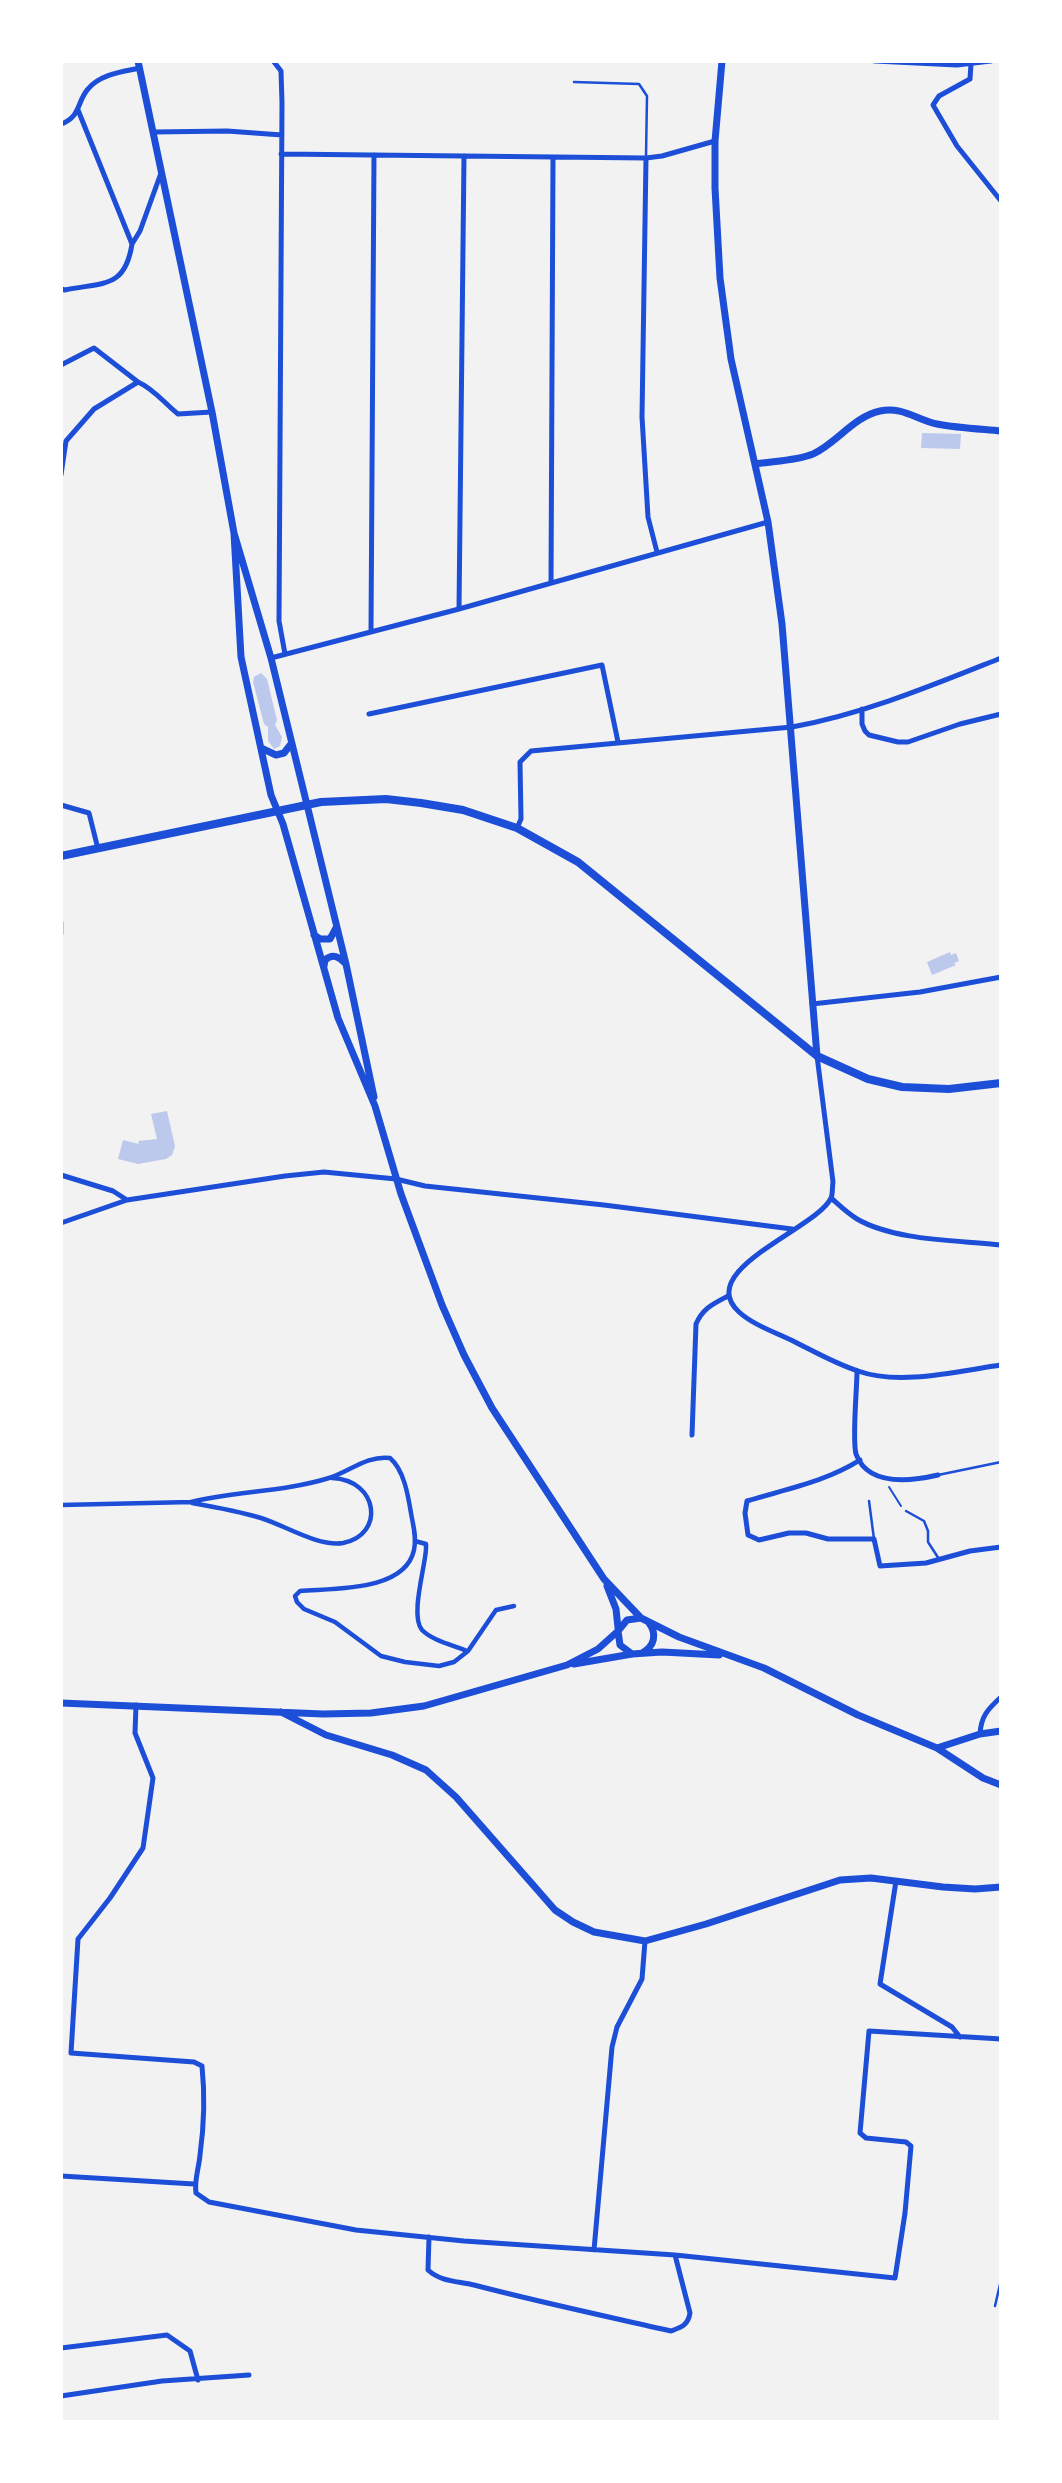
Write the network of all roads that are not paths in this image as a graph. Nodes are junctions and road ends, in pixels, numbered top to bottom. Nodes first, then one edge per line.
1 (722, 61) edge
2 (875, 61) edge
3 (991, 61) edge
4 (274, 62) edge
5 (973, 63) edge
6 (139, 65) edge
7 (574, 82) dead end
8 (78, 110) junction
9 (61, 124) edge
10 (154, 132) junction
11 (282, 135) junction
12 (715, 141) junction
13 (281, 154) junction
14 (374, 155) junction
15 (464, 156) junction
16 (553, 157) junction
17 (646, 158) junction
18 (162, 172) junction
19 (1001, 201) edge
20 (132, 244) junction
21 (61, 289) edge
22 (61, 365) edge
23 (138, 382) junction
24 (212, 412) junction
25 (1001, 431) edge
26 (755, 464) junction
27 (61, 475) edge
28 (768, 522) junction
29 (234, 533) junction
30 (657, 552) junction
31 (551, 583) junction
32 (459, 609) junction
33 (372, 631) junction
34 (285, 654) junction
35 (271, 658) junction
36 (1001, 658) edge
37 (862, 709) junction
38 (369, 714) dead end
39 (1001, 714) edge
40 (792, 727) junction
41 (618, 742) junction
42 (291, 743) junction
43 (260, 747) junction
44 (61, 805) edge
45 (306, 805) junction
46 (278, 812) junction
47 (517, 828) junction
48 (98, 849) junction
49 (61, 856) edge
50 (61, 922) edge
51 (337, 927) junction
52 (61, 934) edge
53 (314, 934) junction
54 (346, 964) junction
55 (323, 969) junction
56 (1001, 977) edge
57 (812, 1004) junction
58 (817, 1056) junction
59 (1001, 1083) edge
60 (375, 1107) junction
61 (61, 1175) edge
62 (396, 1179) junction
63 (831, 1198) junction
64 (127, 1200) junction
65 (61, 1223) edge
66 (792, 1229) junction
67 (1001, 1245) edge
68 (728, 1296) junction
69 (1001, 1365) edge
70 (858, 1371) junction
71 (692, 1435) dead end
72 (860, 1460) junction
73 (1001, 1462) edge
74 (939, 1475) joint
75 (331, 1478) junction
76 (869, 1501) dead end
77 (191, 1502) junction
78 (61, 1505) edge
79 (906, 1511) road end
80 (874, 1539) junction
81 (415, 1541) junction
82 (1001, 1547) edge
83 (939, 1559) junction
84 (604, 1579) junction
85 (514, 1606) dead end
86 (644, 1620) junction
87 (618, 1631) junction
88 (468, 1651) junction
89 (642, 1653) junction
90 (632, 1654) junction
91 (727, 1655) junction
92 (567, 1665) junction
93 (1001, 1698) edge
94 (61, 1703) edge
95 (136, 1705) junction
96 (281, 1712) junction
97 (1001, 1731) edge
98 (981, 1734) junction
99 (937, 1748) junction
100 (1001, 1785) edge
101 (896, 1881) junction
102 (1001, 1887) edge
103 (645, 1941) junction
104 (960, 2037) junction
105 (1001, 2039) edge
106 (61, 2052) edge
107 (71, 2053) junction
108 (61, 2176) edge
109 (194, 2184) junction
110 (429, 2238) junction
111 (594, 2249) junction
112 (675, 2256) junction
113 (1001, 2280) edge
114 (995, 2306) dead end
115 (61, 2348) edge
116 (249, 2375) dead end
117 (198, 2380) junction
118 (61, 2396) edge

1 - 12 street
2 - 5 street
3 - 5 street
4 - 11 street
5 - 19 street
6 - 8 street
6 - 10 street
7 - 17 lane
8 - 9 street
8 - 20 street
10 - 11 street
10 - 18 street
11 - 13 street
12 - 17 street
12 - 26 street
13 - 14 street
13 - 34 street
14 - 15 street
14 - 33 street
15 - 16 street
15 - 32 street
16 - 17 street
16 - 31 street
17 - 30 street
18 - 20 street
18 - 24 street
20 - 21 street
22 - 23 street
23 - 24 street
23 - 27 street
24 - 29 street
25 - 26 street
26 - 28 street
28 - 30 street
28 - 40 street
29 - 35 street
29 - 43 street
30 - 31 street
31 - 32 street
32 - 33 street
33 - 34 street
34 - 35 street
35 - 42 street
36 - 37 street
37 - 39 street
37 - 40 street
38 - 41 street
40 - 41 street
40 - 57 street
41 - 47 street
42 - 43 street
42 - 45 street
43 - 46 street
44 - 48 street
45 - 46 main road
45 - 47 main road
45 - 51 street
46 - 48 main road
46 - 53 street
47 - 58 main road
48 - 49 main road
50 - 52 street
51 - 53 street
51 - 54 street
53 - 55 street
54 - 55 street
54 - 60 street
55 - 60 street
56 - 57 street
57 - 58 street
58 - 59 main road
58 - 63 street
60 - 62 street
61 - 64 street
62 - 64 street
62 - 66 street
62 - 84 street
63 - 66 street
63 - 67 street
64 - 65 street
66 - 68 street
68 - 70 street
68 - 71 street
69 - 70 street
70 - 72 street
72 - 74 street
72 - 80 street
73 - 74 lane
75 - 77 street
75 - 77 street
75 - 81 street
76 - 80 lane
77 - 78 street
79 - 83 lane
80 - 83 street
81 - 88 street
81 - 88 street
82 - 83 street
84 - 86 street
84 - 87 street
85 - 88 street
86 - 87 street
86 - 89 street
86 - 91 street
87 - 90 street
87 - 92 street
89 - 90 street
89 - 91 street
90 - 92 street
91 - 99 street
92 - 96 street
93 - 98 street
94 - 95 street
95 - 96 street
95 - 107 street
96 - 103 street
97 - 98 street
98 - 99 street
99 - 100 street
101 - 102 street
101 - 103 street
101 - 104 street
103 - 111 street
104 - 105 street
104 - 112 street
106 - 107 street
107 - 109 street
108 - 109 street
109 - 110 street
110 - 111 street
110 - 112 street
111 - 112 street
113 - 114 lane
115 - 117 street
116 - 117 street
117 - 118 street

